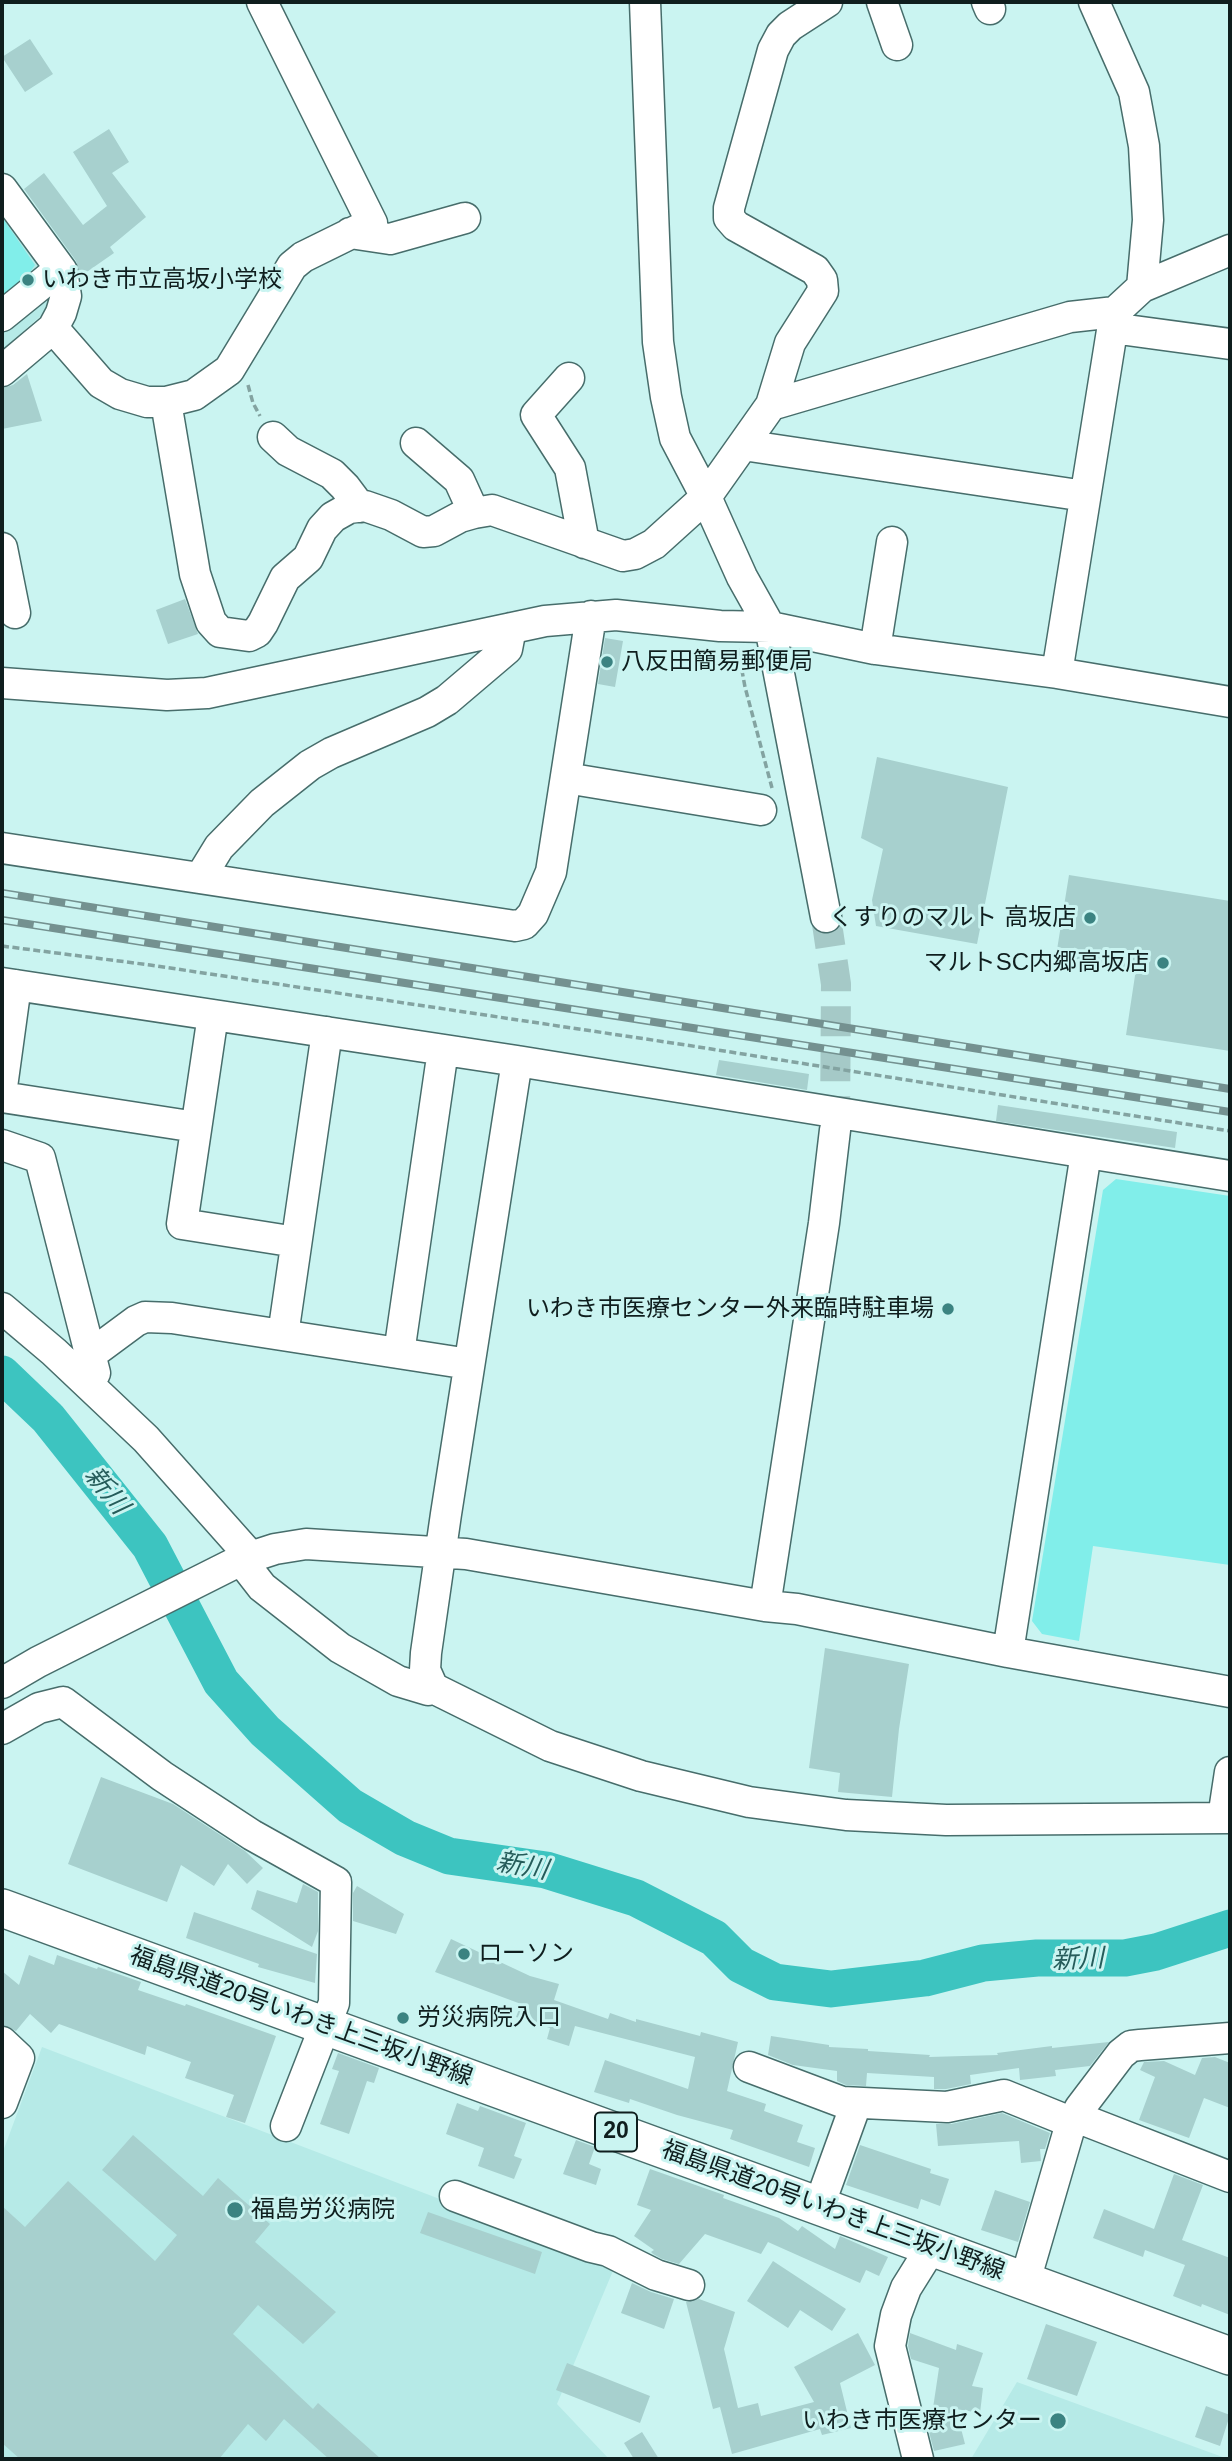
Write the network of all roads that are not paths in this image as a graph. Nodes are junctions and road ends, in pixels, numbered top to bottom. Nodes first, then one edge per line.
1 (262, 2) edge
2 (645, 2) edge
3 (827, 2) edge
4 (882, 2) edge
5 (1094, 2) edge
6 (897, 45) dead end
7 (2, 189) edge
8 (465, 218) dead end
9 (350, 233) junction
10 (1230, 250) edge
11 (60, 269) junction
12 (1142, 287) junction
13 (2, 316) edge
14 (1113, 320) junction
15 (52, 328) junction
16 (1230, 344) edge
17 (2, 371) edge
18 (569, 378) dead end
19 (166, 402) junction
20 (771, 405) junction
21 (273, 438) road end
22 (416, 443) dead end
23 (743, 445) junction
24 (1085, 496) junction
25 (706, 497) junction
26 (360, 507) junction
27 (474, 513) junction
28 (892, 542) dead end
29 (584, 543) junction
30 (2, 548) edge
31 (15, 613) dead end
32 (591, 616) junction
33 (770, 627) junction
34 (511, 628) junction
35 (874, 649) junction
36 (1057, 673) junction
37 (2, 683) edge
38 (1230, 702) edge
39 (566, 778) junction
40 (766, 799) road end
41 (2, 848) edge
42 (200, 878) junction
43 (826, 917) tunnel mouth
44 (9, 984) edge
45 (213, 1015) junction
46 (327, 1032) junction
47 (443, 1050) junction
48 (517, 1061) junction
49 (2, 1087) edge
50 (2, 1097) edge
51 (196, 1127) junction
52 (835, 1130) tunnel mouth
53 (2, 1145) edge
54 (1086, 1153) junction
55 (1230, 1176) edge
56 (296, 1242) junction
57 (2, 1308) edge
58 (283, 1335) junction
59 (399, 1353) junction
60 (90, 1355) junction
61 (469, 1364) junction
62 (102, 1397) junction
63 (441, 1551) junction
64 (240, 1561) junction
65 (765, 1606) junction
66 (1008, 1652) junction
67 (2, 1683) edge
68 (433, 1688) junction
69 (1230, 1692) edge
70 (2, 1729) edge
71 (1230, 1772) edge
72 (1227, 1818) edge
73 (2, 1908) edge
74 (327, 2026) junction
75 (1230, 2038) edge
76 (2, 2042) edge
77 (749, 2067) dead end
78 (2, 2103) edge
79 (856, 2104) junction
80 (1075, 2120) junction
81 (286, 2126) dead end
82 (1230, 2177) edge
83 (455, 2196) dead end
84 (819, 2206) junction
85 (931, 2248) junction
86 (1025, 2281) junction
87 (690, 2286) dead end
88 (1230, 2356) edge
89 (918, 2459) edge

1 - 9 street
2 - 25 street
3 - 20 street
4 - 6 street
5 - 12 street
7 - 11 street
8 - 9 street
9 - 19 street
10 - 12 street
11 - 13 street
11 - 15 street
12 - 14 street
14 - 16 street
14 - 20 street
14 - 24 street
15 - 17 street
15 - 19 street
18 - 29 street
19 - 26 street
20 - 23 street
21 - 26 street
22 - 27 street
23 - 24 street
23 - 25 street
24 - 36 street
25 - 29 street
25 - 33 street
26 - 27 street
27 - 29 street
28 - 35 street
30 - 31 street
32 - 33 street
32 - 34 street
32 - 39 street
33 - 35 street
33 - 43 street
34 - 37 street
34 - 42 street
35 - 36 street
36 - 38 street
39 - 40 street
39 - 42 street
41 - 42 street
44 - 45 street
44 - 49 street
45 - 46 street
45 - 51 street
46 - 47 street
46 - 56 street
47 - 48 street
47 - 59 street
48 - 54 street
48 - 61 street
50 - 51 street
51 - 56 street
52 - 65 street
53 - 60 street
54 - 55 street
54 - 66 street
56 - 58 street
57 - 62 street
58 - 59 street
58 - 60 street
59 - 61 street
60 - 62 street
61 - 63 street
62 - 64 street
63 - 64 street
63 - 65 street
63 - 68 street
64 - 67 street
64 - 68 street
65 - 66 street
66 - 69 street
68 - 72 street
70 - 74 street
71 - 72 street
73 - 74 main road, 福島県道20号いわき上三坂小野線 / 20
74 - 81 street
74 - 84 main road, 福島県道20号いわき上三坂小野線 / 20
75 - 80 street
76 - 78 street
77 - 79 street
79 - 80 street
79 - 84 street
80 - 82 street
80 - 86 street
83 - 87 street
84 - 85 main road, 福島県道20号いわき上三坂小野線 / 20
85 - 86 main road, 福島県道20号いわき上三坂小野線 / 20
85 - 89 street
86 - 88 main road, 福島県道20号いわき上三坂小野線 / 20

